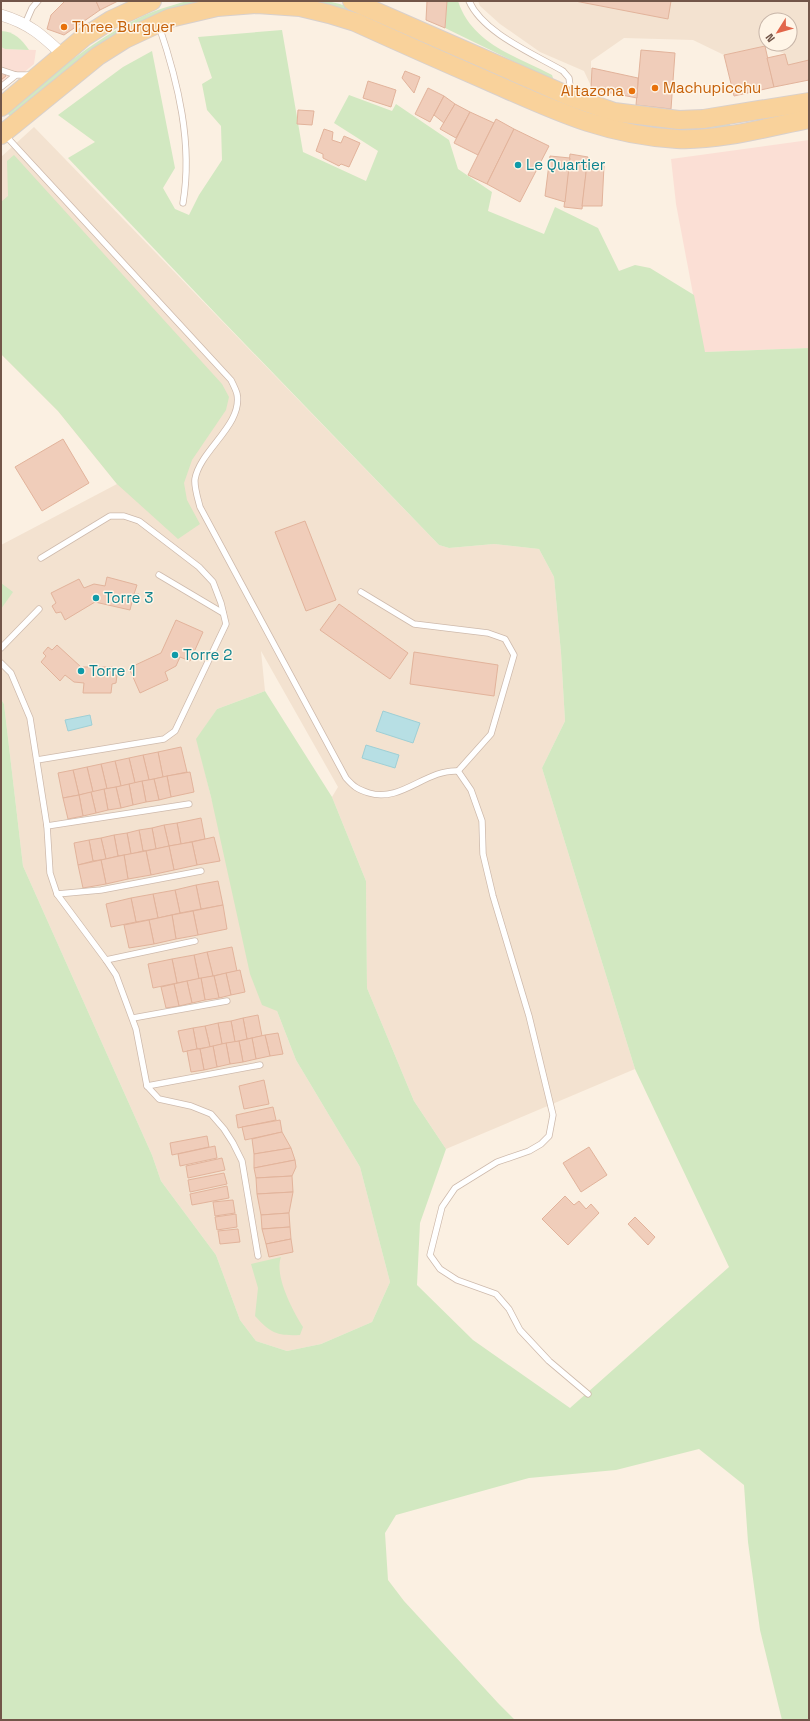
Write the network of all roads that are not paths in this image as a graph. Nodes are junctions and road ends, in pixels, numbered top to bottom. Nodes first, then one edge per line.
1 (38, 1) edge
2 (152, 1) edge
3 (352, 1) edge
4 (469, 1) edge
5 (1, 15) edge
6 (25, 24) junction
7 (158, 24) junction
8 (63, 55) junction
9 (1, 70) edge
10 (16, 75) junction
11 (39, 75) junction
12 (3, 84) edge
13 (571, 97) junction
14 (809, 102) edge
15 (1, 107) edge
16 (809, 119) edge
17 (751, 121) junction
18 (2, 133) edge
19 (183, 203) dead end
20 (41, 558) dead end
21 (159, 575) dead end
22 (362, 592) dead end
23 (39, 609) dead end
24 (223, 613) junction
25 (1, 648) edge
26 (1, 663) edge
27 (37, 760) junction
28 (458, 771) junction
29 (189, 804) dead end
30 (47, 826) junction
31 (201, 871) dead end
32 (57, 894) junction
33 (195, 941) dead end
34 (106, 960) junction
35 (227, 1001) dead end
36 (132, 1018) junction
37 (260, 1065) dead end
38 (147, 1086) junction
39 (258, 1256) dead end
40 (588, 1394) dead end

1 - 6 lane
2 - 8 main road
3 - 13 main road
4 - 13 lane
5 - 6 street
6 - 8 street
7 - 17 main road
7 - 18 main road
7 - 19 lane
8 - 11 main road
9 - 10 lane
10 - 11 lane
10 - 12 lane
11 - 15 main road
13 - 17 main road
14 - 17 main road
16 - 17 main road
18 - 28 lane
20 - 24 lane
21 - 24 lane
22 - 28 lane
23 - 25 lane
24 - 27 lane
26 - 27 lane
27 - 30 lane
28 - 40 lane
29 - 30 lane
30 - 32 lane
31 - 32 lane
32 - 34 lane
33 - 34 lane
34 - 36 lane
35 - 36 lane
36 - 38 lane
37 - 38 lane
38 - 39 lane

